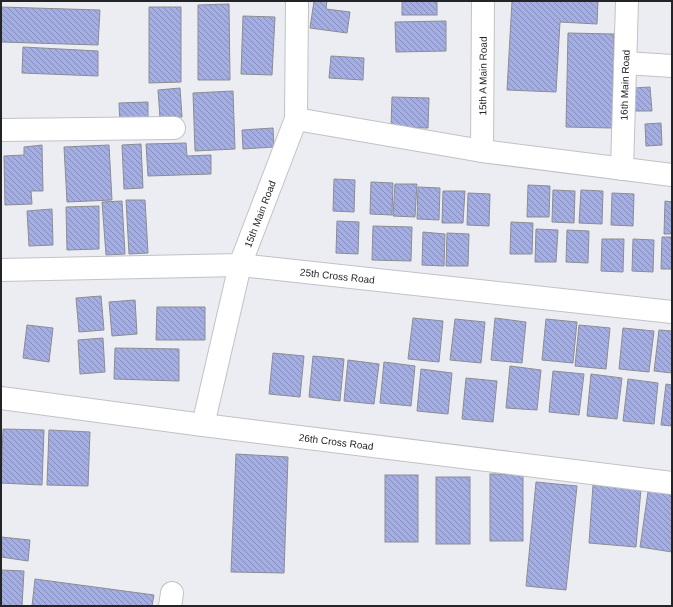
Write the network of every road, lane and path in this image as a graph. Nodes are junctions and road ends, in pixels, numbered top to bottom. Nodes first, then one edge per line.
1 (297, 1) edge
2 (483, 1) edge
3 (627, 1) edge
4 (625, 63) junction
5 (672, 66) edge
6 (296, 119) junction
7 (174, 128) dead end
8 (1, 130) edge
9 (482, 151) junction
10 (622, 169) junction
11 (672, 175) edge
12 (240, 265) junction
13 (1, 270) edge
14 (672, 312) edge
15 (1, 398) edge
16 (203, 425) junction
17 (672, 483) edge

1 - 6 street, 15th Main Road
2 - 9 street, 15th A Main Road
3 - 4 street, 16th Main Road
4 - 5 street
4 - 10 street, 16th Main Road
6 - 9 street
6 - 12 street, 15th Main Road
7 - 8 street
9 - 10 street
10 - 11 street
12 - 13 street, 25th Cross Road
12 - 14 street, 25th Cross Road
12 - 16 street, 15th Main Road
15 - 16 street, 26th Cross Road
16 - 17 street, 26th Cross Road

